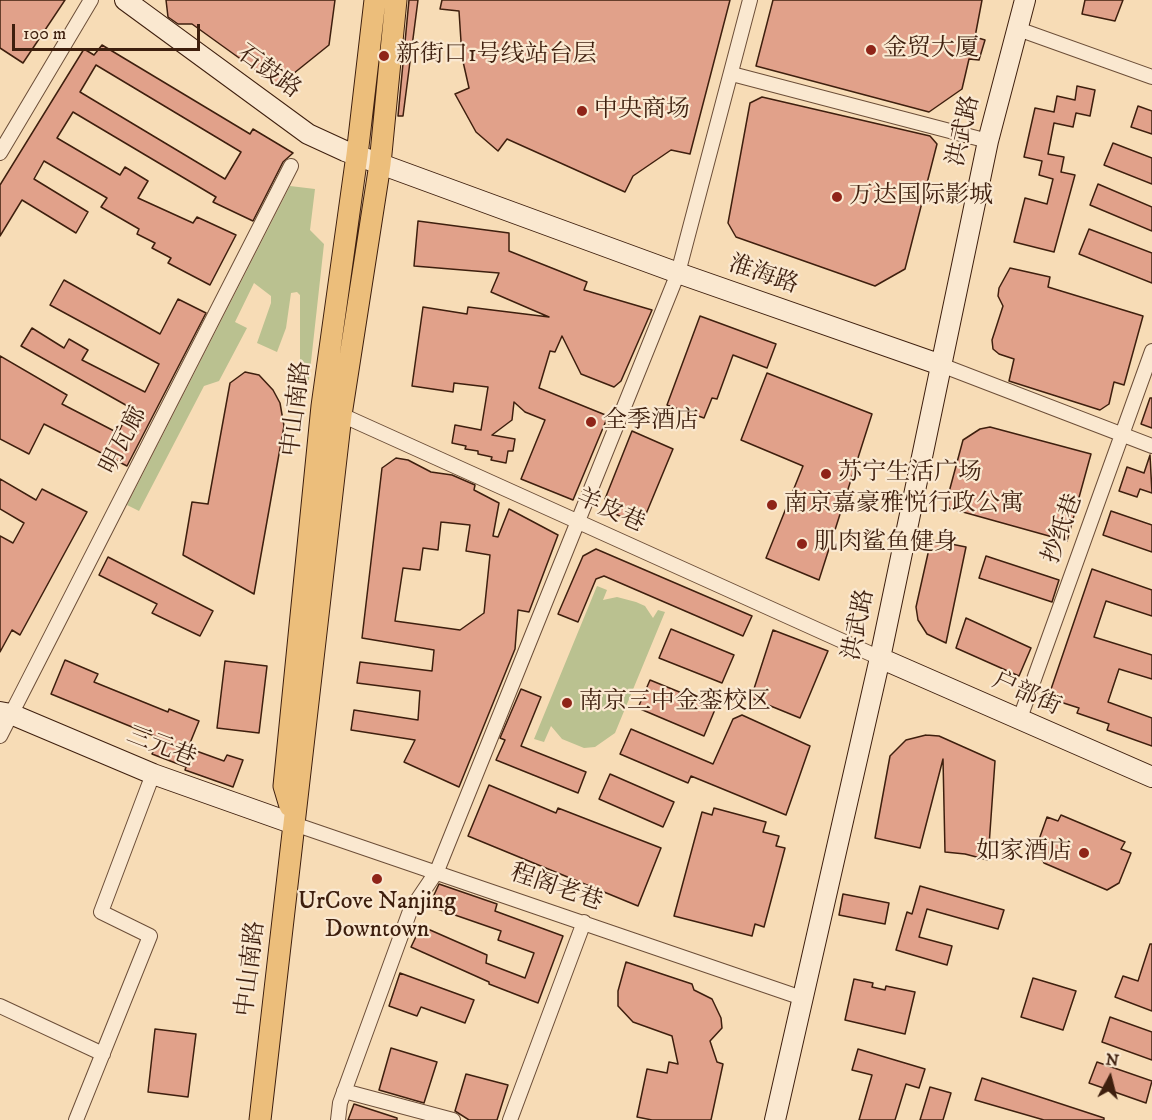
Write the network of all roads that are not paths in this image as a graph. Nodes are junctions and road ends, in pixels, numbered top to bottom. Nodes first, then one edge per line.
1 (91, 0) edge
2 (125, 0) edge
3 (375, 0) edge
4 (396, 0) edge
5 (750, 0) edge
6 (1025, 0) edge
7 (1017, 29) junction
8 (732, 74) junction
9 (1152, 77) edge
10 (988, 141) junction
11 (0, 153) edge
12 (357, 155) junction
13 (380, 164) junction
14 (291, 166) dead end
15 (678, 273) junction
16 (1152, 351) edge
17 (941, 364) junction
18 (332, 410) junction
19 (1122, 435) junction
20 (1152, 446) edge
21 (579, 524) junction
22 (880, 658) junction
23 (4, 716) edge
24 (1019, 721) junction
25 (0, 736) edge
26 (153, 774) junction
27 (1152, 777) edge
28 (294, 824) junction
29 (437, 871) junction
30 (584, 922) junction
31 (802, 998) junction
32 (0, 1006) edge
33 (103, 1054) junction
34 (344, 1091) junction
35 (76, 1120) edge
36 (260, 1120) edge
37 (338, 1120) edge
38 (453, 1120) edge
39 (510, 1120) edge
40 (776, 1120) edge

1 - 11 street
2 - 12 main road, 石鼓路
3 - 12 main road, 中山南路
4 - 13 main road, 中山南路
5 - 8 street
6 - 7 main road, 洪武路
7 - 9 street
7 - 10 main road, 洪武路
8 - 10 street
8 - 15 street
10 - 17 main road, 洪武路
12 - 13 main road, 淮海路
12 - 18 main road, 中山南路
13 - 15 main road, 淮海路
13 - 18 main road, 中山南路
14 - 23 street, 明瓦廊
15 - 17 main road, 淮海路
15 - 21 street
16 - 19 street, 抄纸巷
17 - 19 street, 淮海路
17 - 22 main road, 洪武路
18 - 21 street, 羊皮巷
18 - 28 main road, 中山南路
19 - 20 street, 淮海路
19 - 24 street, 抄纸巷
21 - 22 street, 羊皮巷
21 - 29 street
22 - 24 main road, 户部街
22 - 31 main road, 洪武路
23 - 25 street, 明瓦廊
23 - 26 main road, 三元巷
24 - 27 main road, 户部街
26 - 28 main road, 三元巷
26 - 33 street
28 - 29 street, 程阁老巷
28 - 36 main road, 中山南路
29 - 30 street, 程阁老巷
29 - 34 street
30 - 31 street, 程阁老巷
30 - 39 street
31 - 40 main road, 洪武路
32 - 33 street
33 - 35 street
34 - 37 street
34 - 38 street

